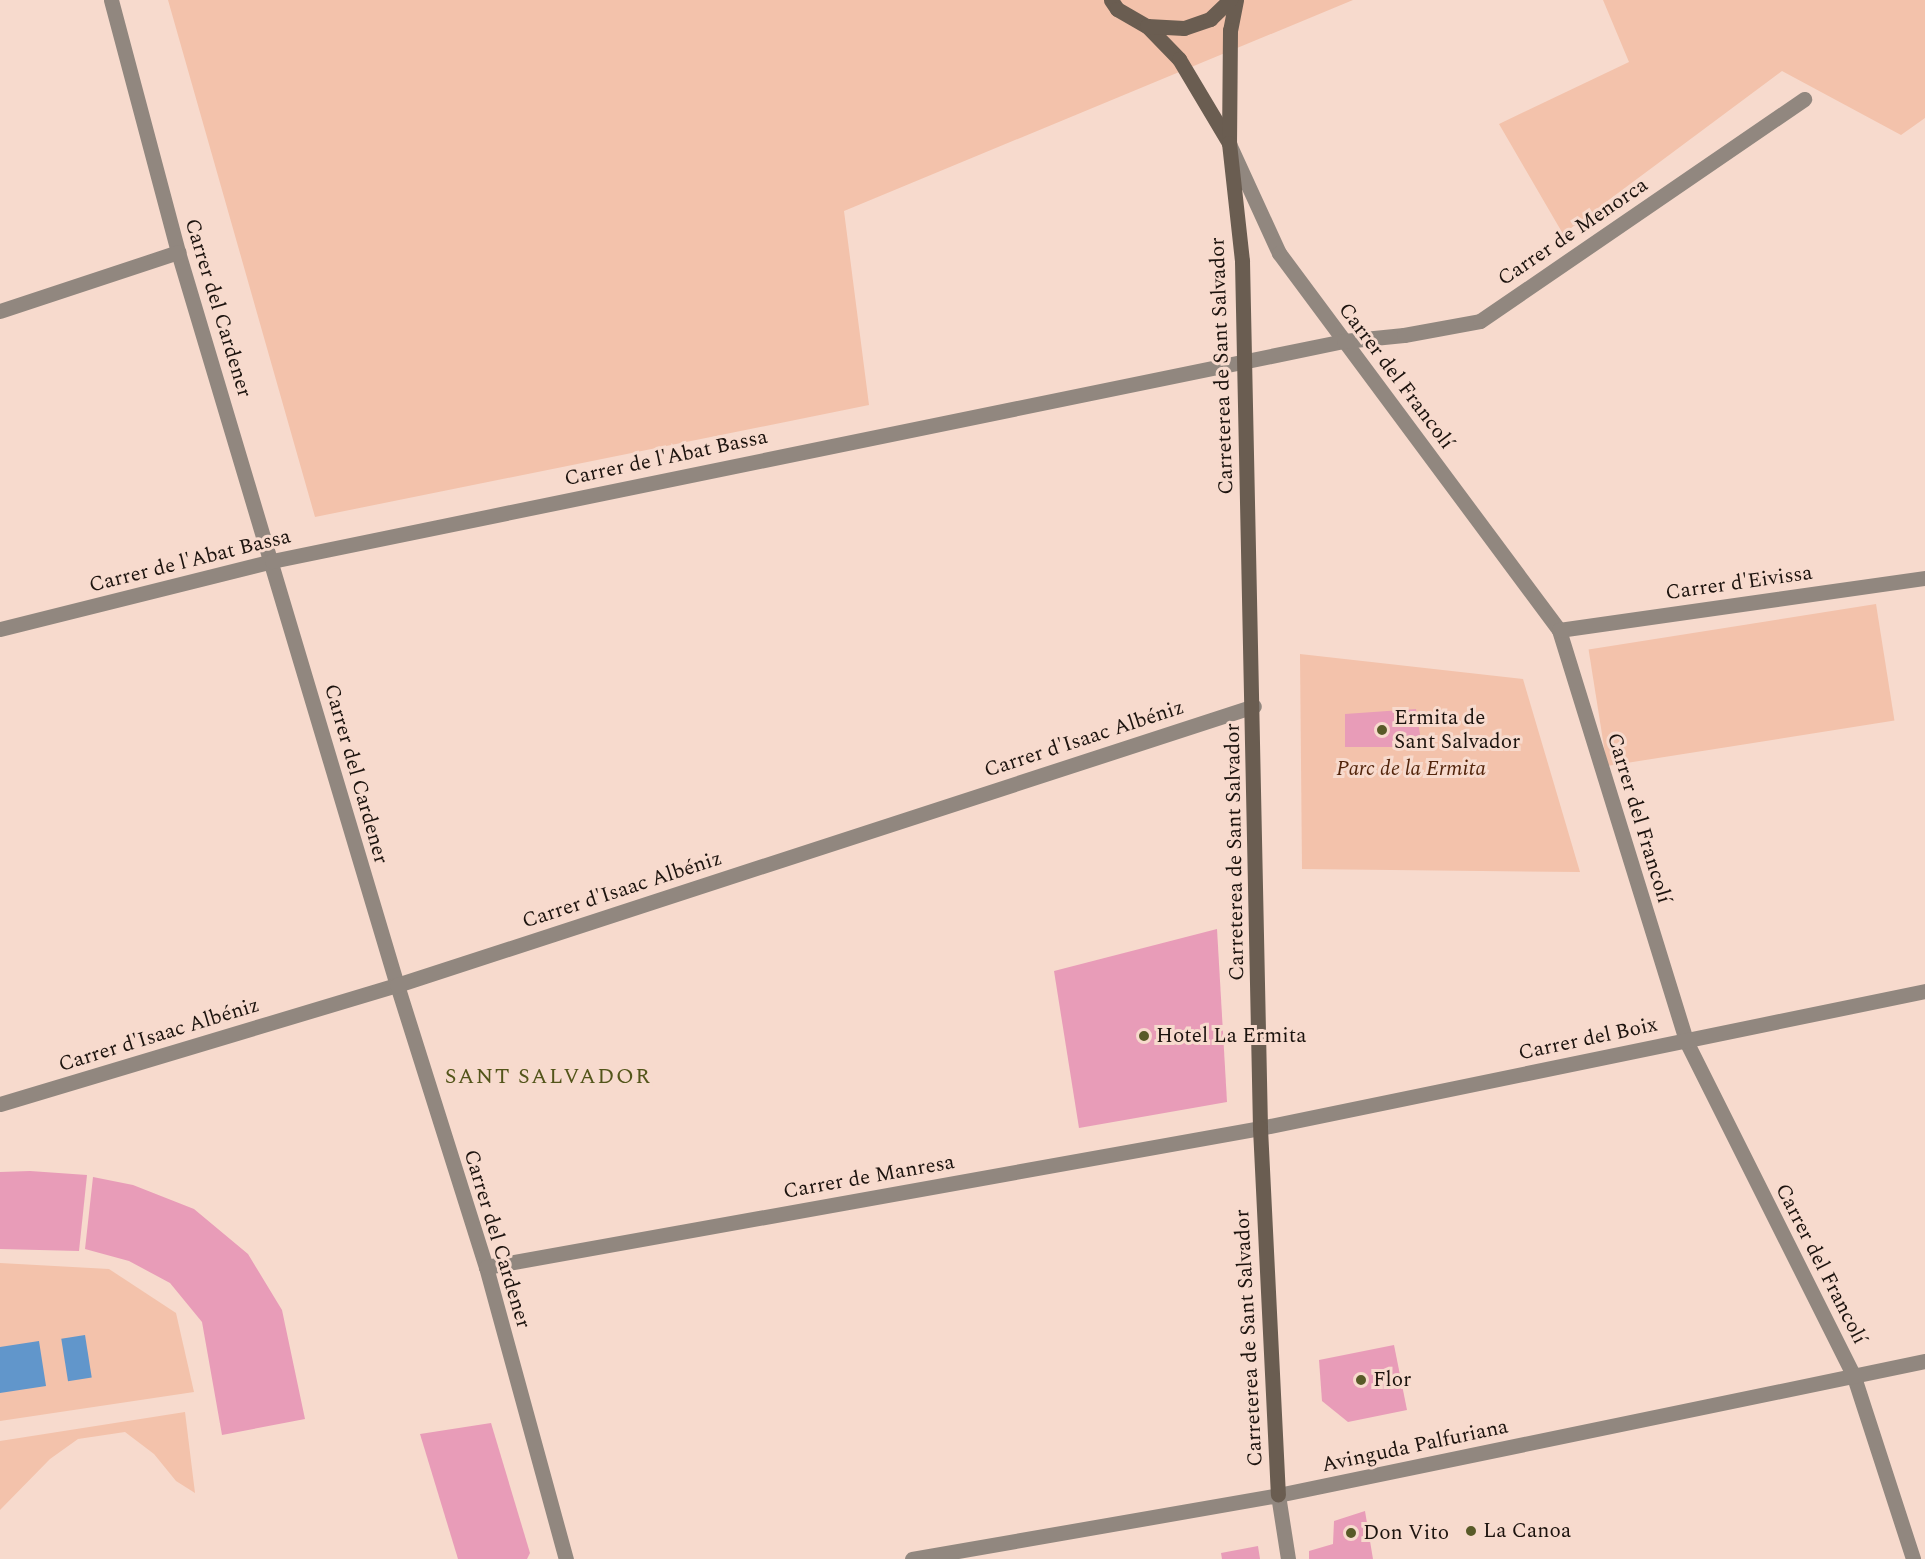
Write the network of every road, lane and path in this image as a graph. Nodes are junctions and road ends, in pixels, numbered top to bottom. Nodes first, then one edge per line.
1 (111, 0) edge
2 (1111, 0) edge
3 (1230, 0) edge
4 (1236, 0) edge
5 (1147, 26) junction
6 (1804, 99) dead end
7 (1229, 143) junction
8 (178, 252) junction
9 (0, 311) edge
10 (1344, 341) junction
11 (1245, 361) junction
12 (272, 561) junction
13 (1925, 578) edge
14 (0, 629) edge
15 (1559, 630) junction
16 (1254, 706) junction
17 (397, 985) junction
18 (1925, 991) edge
19 (1686, 1041) junction
20 (0, 1104) edge
21 (1260, 1128) junction
22 (486, 1267) junction
23 (1925, 1361) edge
24 (1854, 1377) junction
25 (1278, 1495) junction
26 (566, 1559) edge
27 (912, 1559) edge
28 (1288, 1559) edge
29 (1912, 1559) edge

1 - 8 street, Carrer del Cardener
2 - 5 street
3 - 5 street
4 - 7 street, Carreterea de Sant Salvador
5 - 7 street
6 - 10 street, Carrer de Menorca
7 - 10 street, Carrer del Francolí
7 - 11 street, Carreterea de Sant Salvador
8 - 9 street
8 - 12 street, Carrer del Cardener
10 - 11 street, Carrer de l'Abat Bassa
10 - 15 street, Carrer del Francolí
11 - 12 street, Carrer de l'Abat Bassa
11 - 16 street, Carreterea de Sant Salvador
12 - 14 street, Carrer de l'Abat Bassa
12 - 17 street, Carrer del Cardener
13 - 15 street, Carrer d'Eivissa
15 - 19 street, Carrer del Francolí
16 - 17 street, Carrer d'Isaac Albéniz
16 - 21 street, Carreterea de Sant Salvador
17 - 20 street, Carrer d'Isaac Albéniz
17 - 22 street, Carrer del Cardener
18 - 19 street, Carrer del Boix
19 - 21 street, Carrer del Boix
19 - 24 street, Carrer del Francolí
21 - 22 street, Carrer de Manresa
21 - 25 street, Carreterea de Sant Salvador
22 - 26 street, Carrer del Cardener
23 - 24 street, Avinguda Palfuriana
24 - 25 street, Avinguda Palfuriana
24 - 29 street, Carrer del Francolí
25 - 27 street, Avinguda Palfuriana
25 - 28 street, Carreterea de Sant Salvador

